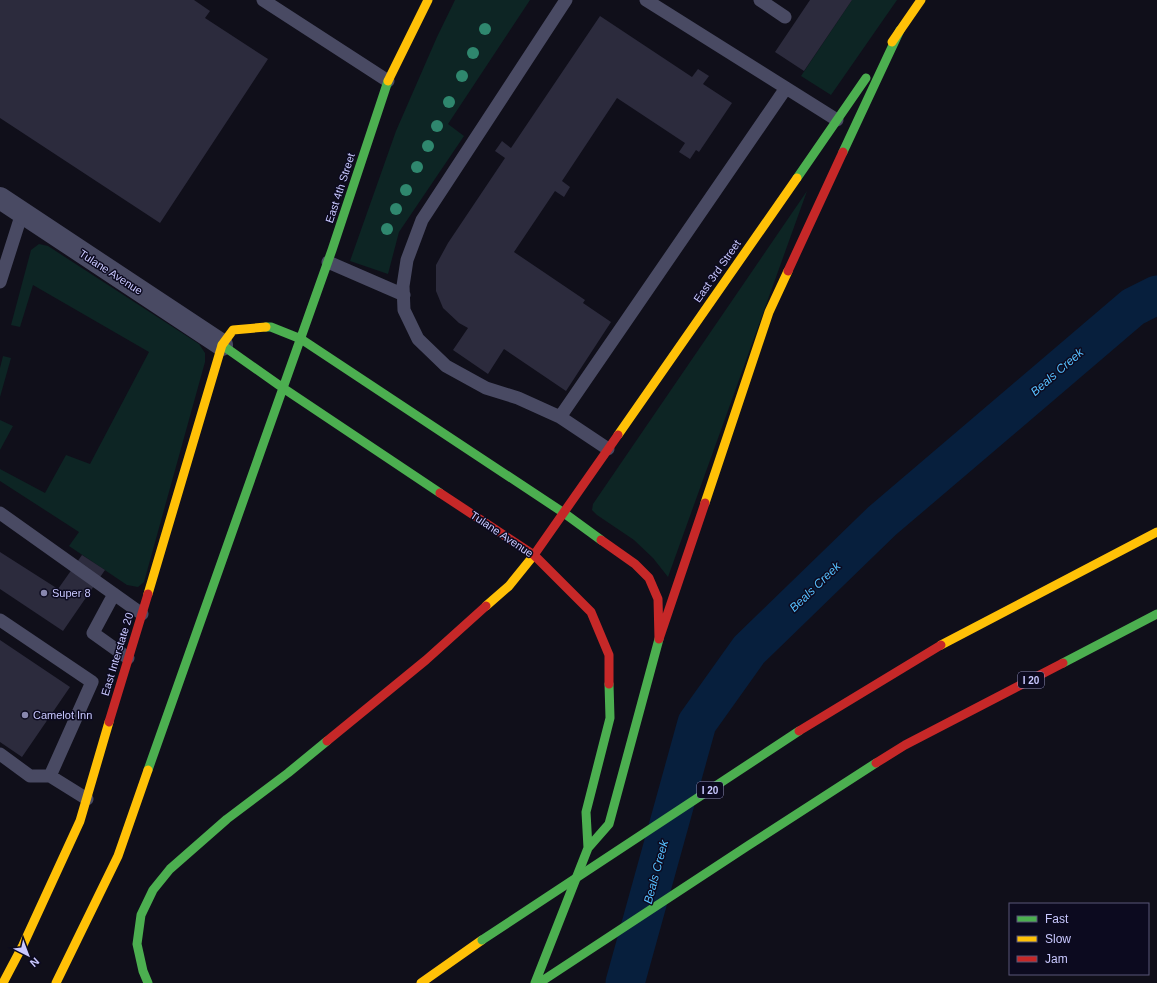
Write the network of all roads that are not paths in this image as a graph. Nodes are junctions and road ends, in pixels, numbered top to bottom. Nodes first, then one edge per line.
1 (264, 0) edge
2 (428, 0) edge
3 (566, 0) edge
4 (646, 0) edge
5 (760, 0) edge
6 (921, 0) edge
7 (785, 17) dead end
8 (900, 30) junction
9 (388, 81) junction
10 (786, 88) junction
11 (837, 120) junction
12 (0, 198) edge
13 (22, 213) junction
14 (328, 262) junction
15 (0, 282) edge
16 (404, 295) junction
17 (301, 339) junction
18 (222, 345) junction
19 (283, 388) junction
20 (560, 417) junction
21 (608, 449) junction
22 (0, 513) edge
23 (564, 513) junction
24 (1157, 532) edge
25 (534, 555) junction
26 (114, 594) junction
27 (142, 614) junction
28 (1157, 614) edge
29 (0, 620) edge
30 (659, 638) junction
31 (128, 658) junction
32 (0, 754) edge
33 (50, 776) junction
34 (87, 799) junction
35 (588, 848) junction
36 (2, 983) edge
37 (56, 983) edge
38 (148, 983) edge
39 (421, 983) edge
40 (535, 983) edge
41 (539, 983) edge

1 - 9 lane
2 - 9 main road, East 4th Street
3 - 16 lane
4 - 10 lane
5 - 7 lane
6 - 8 main road, East 3rd Street
8 - 11 main road, East 3rd Street
8 - 30 main road
9 - 14 main road, East 4th Street
10 - 11 lane
10 - 20 lane
11 - 21 main road, East 3rd Street
12 - 13 street, Tulane Avenue
13 - 15 lane
13 - 18 street, Tulane Avenue
14 - 16 lane
14 - 17 main road, East 4th Street
16 - 20 lane
17 - 18 main road
17 - 19 main road, East 4th Street
17 - 23 main road
18 - 19 main road, Tulane Avenue
18 - 27 main road, East Interstate 20
19 - 25 main road, Tulane Avenue
19 - 37 main road, East 4th Street
20 - 21 lane
21 - 23 main road, East 3rd Street
22 - 26 lane
23 - 25 main road, East 3rd Street
23 - 30 main road
24 - 39 main road, I 20, bridge
25 - 35 main road, Tulane Avenue
25 - 38 main road, East 3rd Street
26 - 27 lane
26 - 31 lane
27 - 31 main road, East Interstate 20
28 - 41 main road, I 20
29 - 33 lane
30 - 35 main road
31 - 34 main road, East Interstate 20
32 - 33 lane
33 - 34 lane
34 - 36 main road, East Interstate 20
35 - 40 main road

